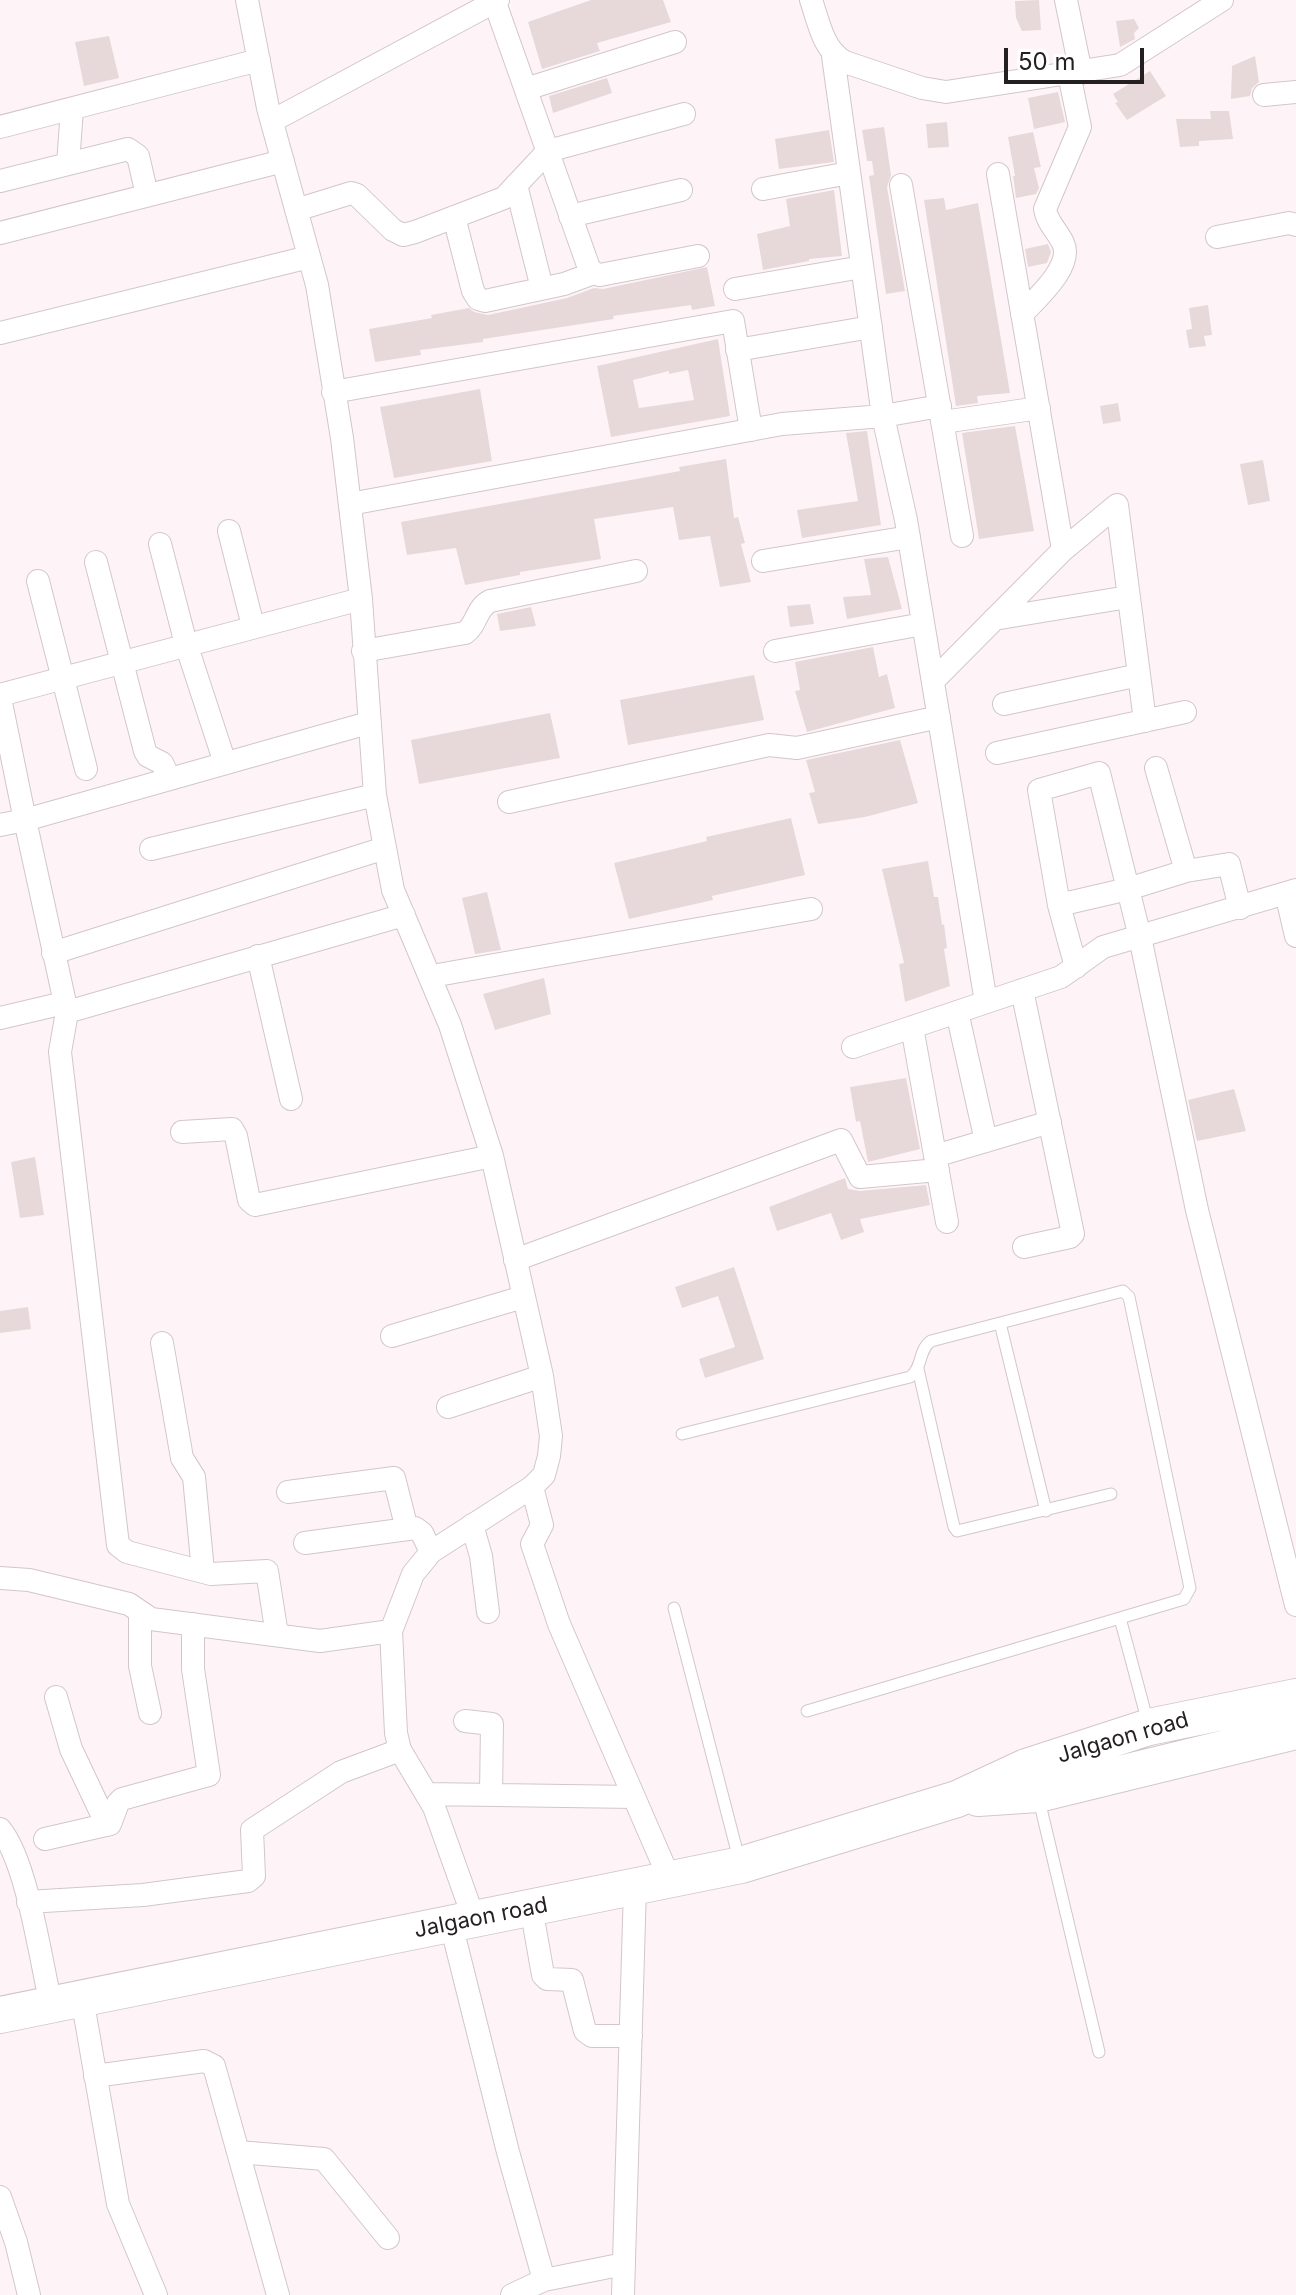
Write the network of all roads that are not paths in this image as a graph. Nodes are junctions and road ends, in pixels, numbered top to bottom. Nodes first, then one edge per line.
1 (247, 0) edge
2 (811, 0) edge
3 (1066, 0) edge
4 (1222, 0) edge
5 (496, 1) edge
6 (675, 42) dead end
7 (833, 56) junction
8 (259, 60) junction
9 (1075, 73) junction
10 (526, 89) junction
11 (1296, 92) edge
12 (1264, 95) dead end
13 (72, 109) junction
14 (684, 114) dead end
15 (272, 121) junction
16 (0, 127) edge
17 (548, 151) junction
18 (283, 161) junction
19 (68, 164) junction
20 (849, 173) junction
21 (998, 174) dead end
22 (0, 181) edge
23 (516, 185) junction
24 (901, 185) dead end
25 (763, 189) dead end
26 (681, 190) dead end
27 (147, 195) junction
28 (296, 210) junction
29 (570, 216) junction
30 (454, 217) junction
31 (1296, 225) edge
32 (0, 233) edge
33 (1217, 237) dead end
34 (698, 256) dead end
35 (309, 257) junction
36 (862, 267) junction
37 (594, 273) junction
38 (542, 288) junction
39 (735, 289) dead end
40 (1022, 314) junction
41 (871, 327) junction
42 (0, 333) edge
43 (737, 350) junction
44 (333, 392) junction
45 (1039, 408) junction
46 (941, 414) junction
47 (883, 416) junction
48 (751, 430) junction
49 (350, 504) junction
50 (229, 531) dead end
51 (962, 536) dead end
52 (909, 537) junction
53 (160, 544) dead end
54 (1063, 550) junction
55 (763, 561) dead end
56 (96, 562) dead end
57 (636, 571) dead end
58 (38, 581) dead end
59 (1128, 597) junction
60 (361, 599) junction
61 (994, 619) junction
62 (923, 624) junction
63 (253, 626) junction
64 (186, 644) junction
65 (363, 651) junction
66 (775, 651) dead end
67 (123, 661) junction
68 (1139, 675) junction
69 (61, 678) junction
70 (933, 681) junction
71 (0, 696) edge
72 (1004, 704) dead end
73 (1185, 712) dead end
74 (939, 717) junction
75 (1145, 721) junction
76 (368, 723) junction
77 (997, 753) dead end
78 (225, 763) junction
79 (1156, 768) dead end
80 (86, 769) dead end
81 (170, 779) junction
82 (375, 795) junction
83 (509, 802) dead end
84 (25, 820) junction
85 (0, 825) edge
86 (385, 848) junction
87 (151, 849) dead end
88 (1186, 871) junction
89 (1128, 889) junction
90 (1291, 892) edge
91 (1059, 905) junction
92 (1240, 908) junction
93 (811, 909) dead end
94 (404, 915) junction
95 (1296, 936) edge
96 (1140, 937) junction
97 (53, 953) junction
98 (258, 956) junction
99 (1076, 967) junction
100 (432, 976) junction
101 (1022, 990) junction
102 (986, 1002) junction
103 (65, 1008) junction
104 (957, 1012) junction
105 (0, 1018) edge
106 (912, 1027) junction
107 (853, 1047) dead end
108 (291, 1099) dead end
109 (1050, 1122) junction
110 (182, 1132) dead end
111 (986, 1141) junction
112 (492, 1156) junction
113 (936, 1163) junction
114 (947, 1222) dead end
115 (1024, 1247) dead end
116 (515, 1260) junction
117 (523, 1297) junction
118 (1000, 1323) junction
119 (392, 1336) dead end
120 (162, 1343) dead end
121 (918, 1369) junction
122 (542, 1376) junction
123 (448, 1407) dead end
124 (682, 1434) dead end
125 (532, 1487) junction
126 (288, 1492) dead end
127 (1111, 1494) dead end
128 (1046, 1511) junction
129 (472, 1525) junction
130 (407, 1529) junction
131 (305, 1543) dead end
132 (431, 1552) junction
133 (203, 1571) junction
134 (0, 1578) edge
135 (1296, 1605) edge
136 (674, 1608) dead end
137 (140, 1612) junction
138 (488, 1612) dead end
139 (1120, 1618) junction
140 (193, 1624) junction
141 (391, 1631) junction
142 (277, 1635) junction
143 (56, 1697) dead end
144 (1296, 1697) edge
145 (807, 1711) dead end
146 (150, 1713) dead end
147 (465, 1721) dead end
148 (1149, 1727) junction
149 (1296, 1731) edge
150 (400, 1750) junction
151 (427, 1794) junction
152 (1038, 1794) junction
153 (491, 1795) junction
154 (634, 1797) junction
155 (957, 1799) junction
156 (107, 1825) junction
157 (0, 1829) edge
158 (45, 1839) dead end
159 (741, 1865) junction
160 (670, 1880) junction
161 (635, 1887) junction
162 (28, 1902) junction
163 (531, 1907) junction
164 (463, 1921) junction
165 (66, 2002) junction
166 (0, 2015) edge
167 (631, 2036) junction
168 (1099, 2052) dead end
169 (95, 2076) junction
170 (238, 2152) junction
171 (0, 2197) edge
172 (388, 2238) dead end
173 (624, 2264) junction
174 (544, 2280) junction
175 (29, 2295) edge
176 (156, 2295) edge
177 (278, 2295) edge
178 (512, 2295) edge
179 (623, 2295) edge

1 - 8 street
2 - 7 street
3 - 9 street
4 - 9 street
5 - 10 street
5 - 15 street
6 - 10 street
7 - 9 street
7 - 20 street
8 - 13 street
8 - 15 street
9 - 40 street
10 - 17 street
11 - 12 street
13 - 16 street
13 - 19 street
14 - 17 street
15 - 18 street
17 - 23 street
17 - 29 street
18 - 27 street
18 - 28 street
19 - 22 street
19 - 27 street
20 - 25 street
20 - 36 street
21 - 40 street
23 - 30 street
23 - 38 street
24 - 46 street
26 - 29 street
27 - 32 street
28 - 30 street
28 - 35 street
29 - 37 street
30 - 38 street
31 - 33 street
34 - 37 street
35 - 42 street
35 - 44 street
36 - 39 street
36 - 41 street
37 - 38 street
40 - 45 street
41 - 43 street
41 - 47 street
43 - 44 street
43 - 48 street
44 - 49 street
45 - 46 street
45 - 54 street
46 - 47 street
46 - 51 street
47 - 48 street
47 - 52 street
48 - 49 street
49 - 60 street
50 - 63 street
52 - 55 street
52 - 62 street
53 - 64 street
54 - 59 street
54 - 61 street
56 - 67 street
57 - 65 street
58 - 69 street
59 - 61 street
59 - 68 street
60 - 63 street
60 - 65 street
61 - 70 street
62 - 66 street
62 - 70 street
63 - 64 street
64 - 67 street
64 - 78 street
65 - 76 street
67 - 69 street
67 - 81 street
68 - 72 street
68 - 75 street
69 - 71 street
69 - 80 street
70 - 74 street
71 - 84 street
73 - 75 street
74 - 83 street
74 - 102 street
75 - 77 street
76 - 78 street
76 - 82 street
78 - 81 street
79 - 88 street
81 - 84 street
82 - 86 street
82 - 87 street
84 - 85 street
84 - 97 street
86 - 94 street
86 - 97 street
88 - 89 street
88 - 92 street
89 - 91 street
89 - 91 street
89 - 96 street
90 - 92 street
90 - 95 street
91 - 99 street
92 - 96 street
93 - 100 street
94 - 98 street
94 - 100 street
96 - 99 street
96 - 135 street
97 - 103 street
98 - 103 street
98 - 108 street
99 - 101 street
100 - 112 street
101 - 102 street
101 - 109 street
102 - 104 street
103 - 105 street
103 - 133 street
104 - 106 street
104 - 111 street
106 - 107 street
106 - 113 street
109 - 111 street
109 - 115 street
110 - 112 street
111 - 113 street
112 - 116 street
113 - 114 street
113 - 116 street
116 - 117 street
117 - 119 street
117 - 122 street
118 - 121 lane
118 - 128 lane
118 - 139 lane
120 - 133 street
121 - 124 lane
121 - 128 lane
122 - 123 street
122 - 125 street
125 - 129 street
125 - 154 street
126 - 130 street
127 - 128 lane
129 - 132 street
129 - 138 street
130 - 131 street
130 - 132 street
132 - 141 street
133 - 142 street
134 - 137 street
136 - 159 lane
137 - 140 street
137 - 146 street
139 - 145 lane
139 - 148 lane
140 - 142 street
140 - 156 street
141 - 142 street
141 - 150 street
143 - 156 street
144 - 148 highway, Jalgaon road
147 - 153 street
148 - 155 highway, Jalgaon road
149 - 152 highway, Jalgaon road
150 - 151 street
150 - 162 street
151 - 153 street
151 - 164 street
152 - 155 highway, Jalgaon road
152 - 168 lane
153 - 154 street
154 - 160 street
155 - 159 highway, Jalgaon road
156 - 158 street
157 - 162 street
159 - 160 highway, Jalgaon road
160 - 161 highway, Jalgaon road
161 - 163 highway, Jalgaon road
161 - 167 street
162 - 165 street
163 - 164 highway, Jalgaon road
163 - 167 street
164 - 165 highway, Jalgaon road
164 - 174 street
165 - 166 highway, Jalgaon road
165 - 169 street
167 - 173 street
169 - 170 street
169 - 176 street
170 - 172 street
170 - 177 street
171 - 175 street
173 - 174 street
173 - 179 street
174 - 178 street

